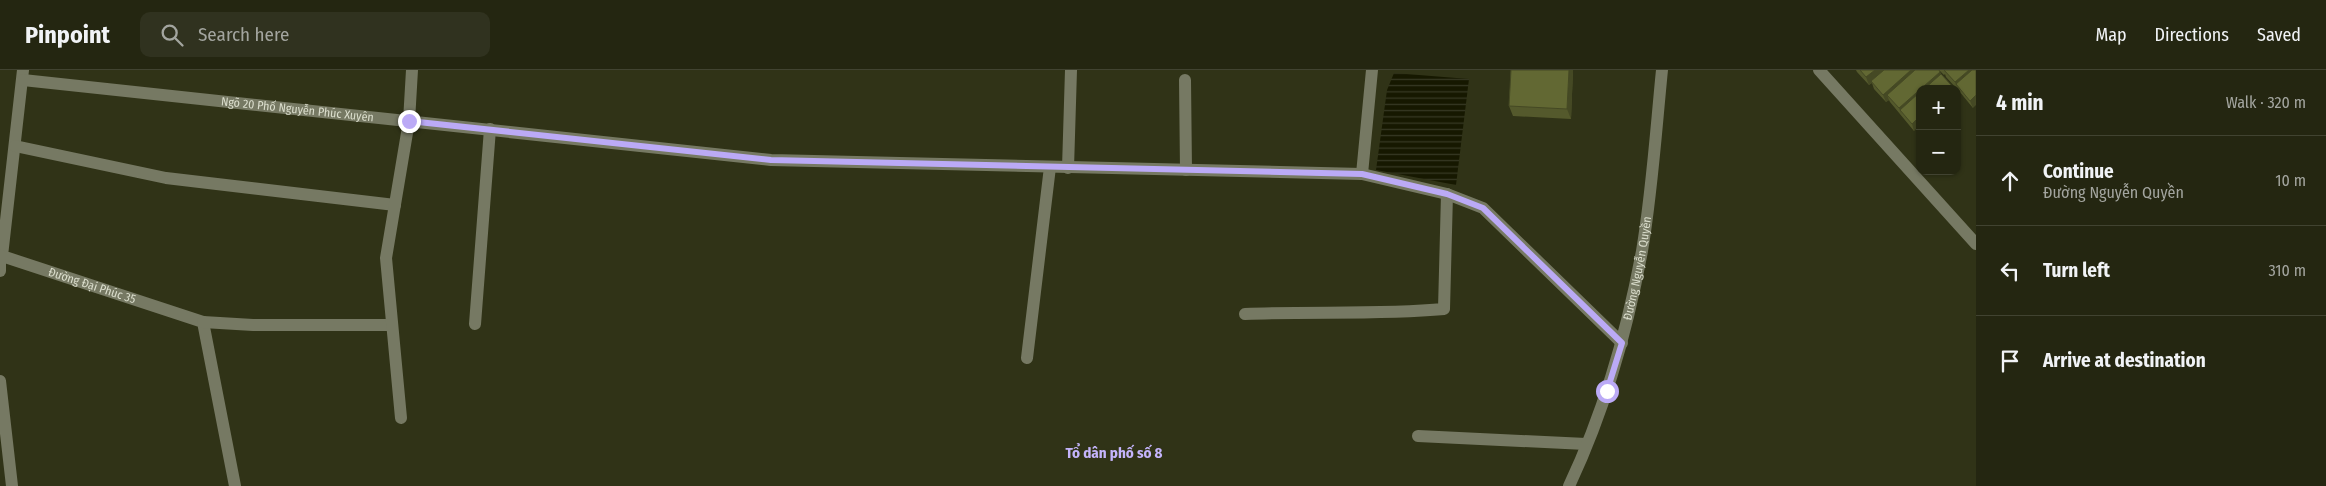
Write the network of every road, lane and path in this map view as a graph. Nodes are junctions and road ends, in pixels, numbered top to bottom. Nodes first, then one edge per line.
1 (412, 70) edge
2 (1071, 70) edge
3 (1372, 70) edge
4 (1662, 70) edge
5 (1819, 70) edge
6 (23, 75) edge
7 (1185, 80) dead end
8 (409, 121) junction
9 (490, 129) junction
10 (15, 146) junction
11 (1050, 167) junction
12 (1068, 168) junction
13 (1186, 170) junction
14 (1362, 174) junction
15 (1447, 194) junction
16 (395, 205) junction
17 (1974, 237) edge
18 (1, 255) edge
19 (0, 271) edge
20 (1245, 314) dead end
21 (203, 322) junction
22 (475, 324) dead end
23 (392, 325) junction
24 (1622, 343) junction
25 (1027, 358) dead end
26 (0, 381) edge
27 (401, 418) dead end
28 (1418, 436) dead end
29 (1586, 444) junction
30 (12, 486) edge
31 (235, 486) edge
32 (1569, 486) edge

1 - 8 street
2 - 12 street
3 - 14 street
4 - 24 street, Đường Nguyễn Quyền
5 - 17 street
6 - 8 street, Ngõ 20 Phố Nguyễn Phúc Xuyên
6 - 10 street
7 - 13 street
8 - 9 street, Ngõ 20 Phố Nguyễn Phúc Xuyên
8 - 16 street
9 - 11 street, Ngõ 20 Phố Nguyễn Phúc Xuyên
9 - 22 street
10 - 16 street
10 - 18 street
11 - 12 street, Ngõ 20 Phố Nguyễn Phúc Xuyên
11 - 25 street
12 - 13 street, Ngõ 20 Phố Nguyễn Phúc Xuyên
13 - 14 street, Ngõ 20 Phố Nguyễn Phúc Xuyên
14 - 15 street, Ngõ 20 Phố Nguyễn Phúc Xuyên
15 - 20 street
15 - 24 street, Ngõ 20 Phố Nguyễn Phúc Xuyên
16 - 23 street
18 - 19 street
18 - 21 street, Đường Đại Phúc 35
21 - 23 street, Đường Đại Phúc 35
21 - 31 street
23 - 27 street
24 - 29 street, Đường Nguyễn Quyền
26 - 30 street
28 - 29 street
29 - 32 street, Đường Nguyễn Quyền

